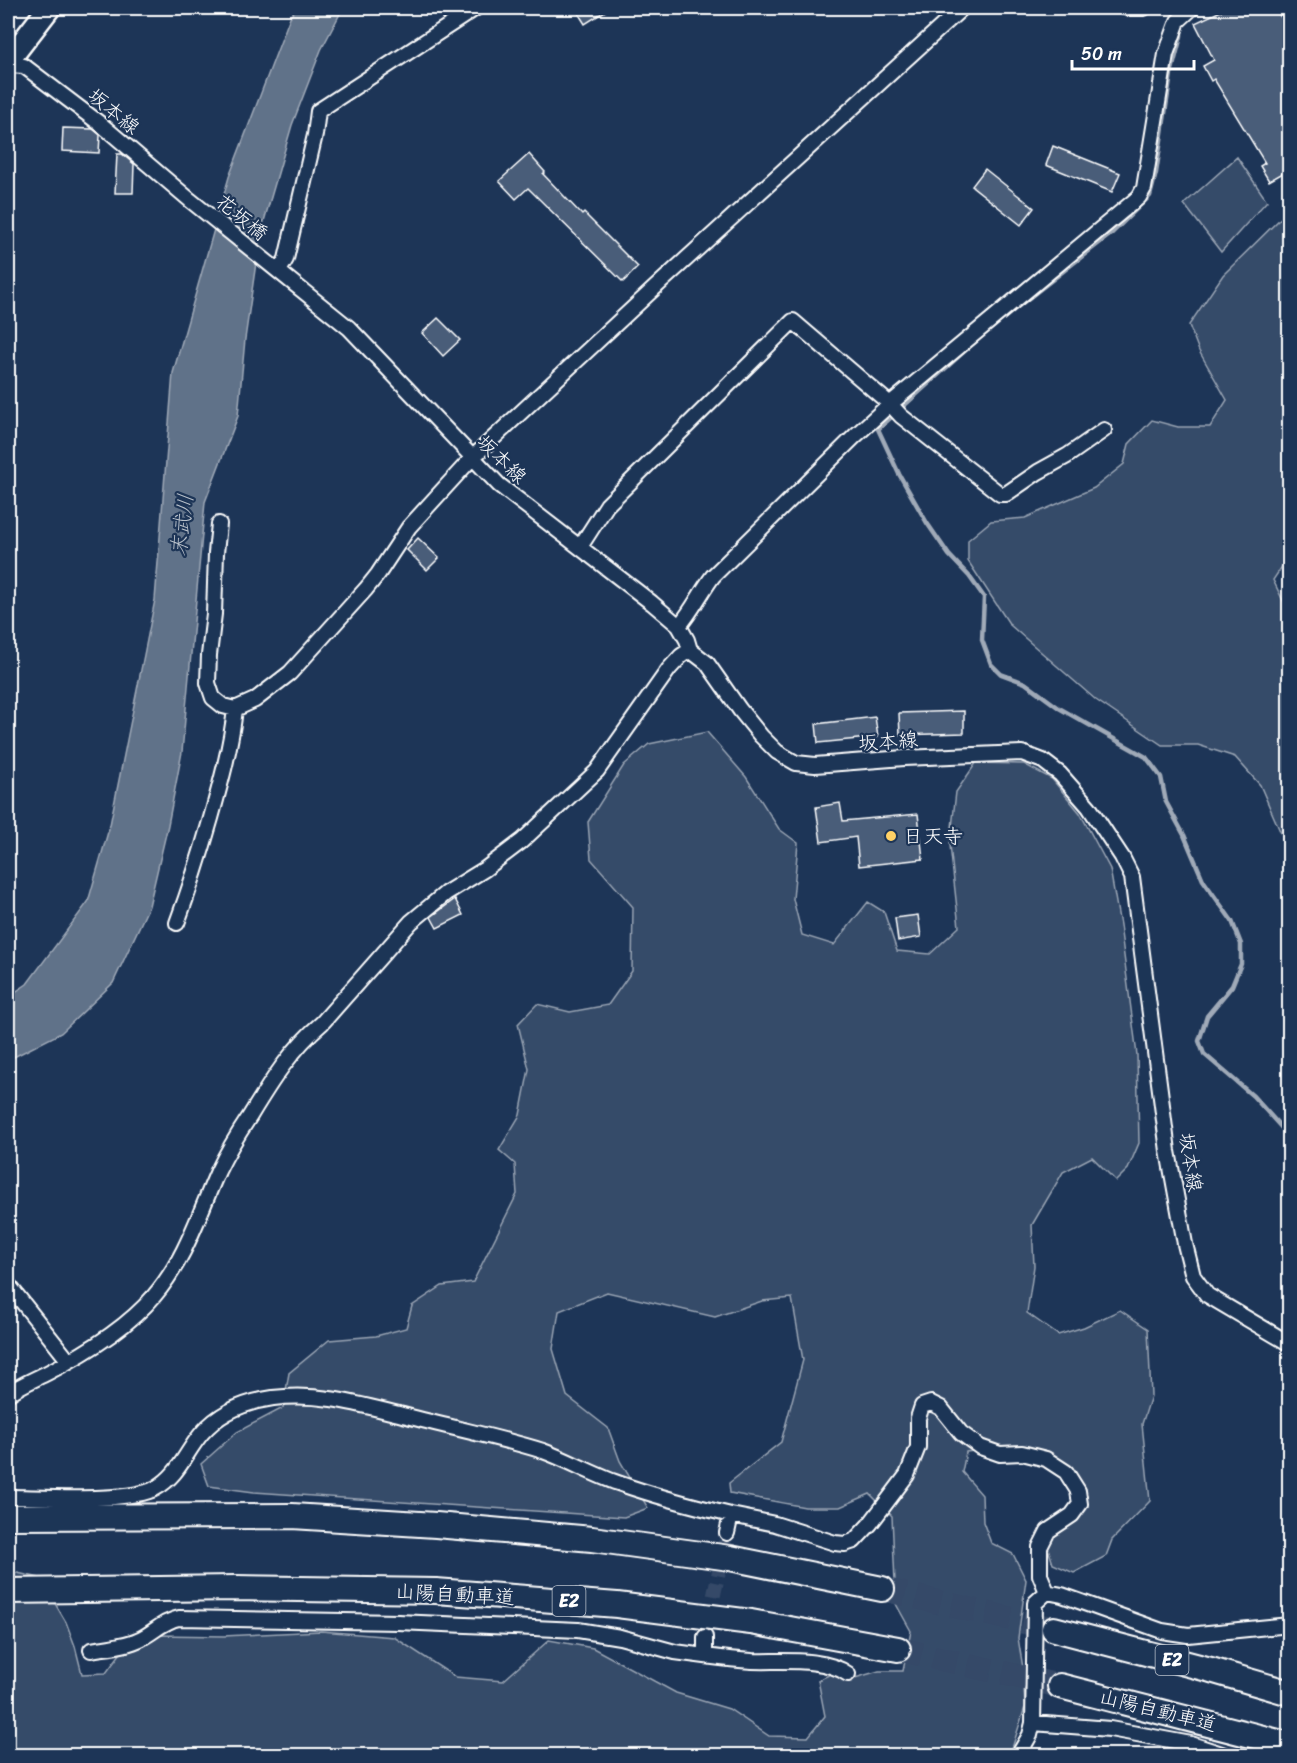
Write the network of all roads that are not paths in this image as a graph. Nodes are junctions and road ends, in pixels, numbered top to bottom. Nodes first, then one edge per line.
1 (49, 8) edge
2 (476, 8) edge
3 (962, 8) edge
4 (1127, 8) edge
5 (1144, 8) edge
6 (1192, 8) edge
7 (8, 63) edge
8 (190, 200) joint
9 (274, 268) junction
10 (895, 409) junction
11 (1104, 430) dead end
12 (471, 458) junction
13 (219, 524) dead end
14 (580, 547) junction
15 (679, 626) junction
16 (690, 650) junction
17 (235, 709) junction
18 (177, 923) dead end
19 (8, 1284) edge
20 (1290, 1344) edge
21 (68, 1360) junction
22 (8, 1394) edge
23 (8, 1497) edge
24 (731, 1515) junction
25 (8, 1517) edge
26 (727, 1533) tunnel mouth
27 (882, 1589) tunnel mouth
28 (8, 1591) edge
29 (1047, 1592) junction
30 (1290, 1625) edge
31 (1054, 1629) tunnel mouth
32 (705, 1636) tunnel mouth
33 (898, 1649) tunnel mouth
34 (91, 1650) dead end
35 (705, 1656) junction
36 (848, 1674) dead end
37 (1060, 1686) tunnel mouth
38 (1290, 1693) edge
39 (1033, 1723) junction
40 (1290, 1745) edge
41 (1018, 1755) edge
42 (1228, 1755) edge

1 - 7 main road
2 - 9 street
3 - 12 street
4 - 5 street
6 - 10 street
7 - 8 street, 坂本線
8 - 9 street, 花坂橋
9 - 12 street, 坂本線
10 - 11 street
10 - 14 street
10 - 15 street
12 - 14 street, 坂本線
12 - 17 street
13 - 17 street
14 - 15 street, 坂本線
15 - 16 street, 坂本線
16 - 20 street, 坂本線
16 - 21 street
17 - 18 street
19 - 21 street
21 - 22 street
23 - 24 street
24 - 26 street
24 - 29 street
25 - 27 highway
28 - 33 highway, 山陽自動車道 / E2
29 - 30 street
29 - 39 street
31 - 38 highway, E2
32 - 35 street
34 - 35 street
35 - 36 street
37 - 40 highway, 山陽自動車道
39 - 41 street
39 - 42 street

